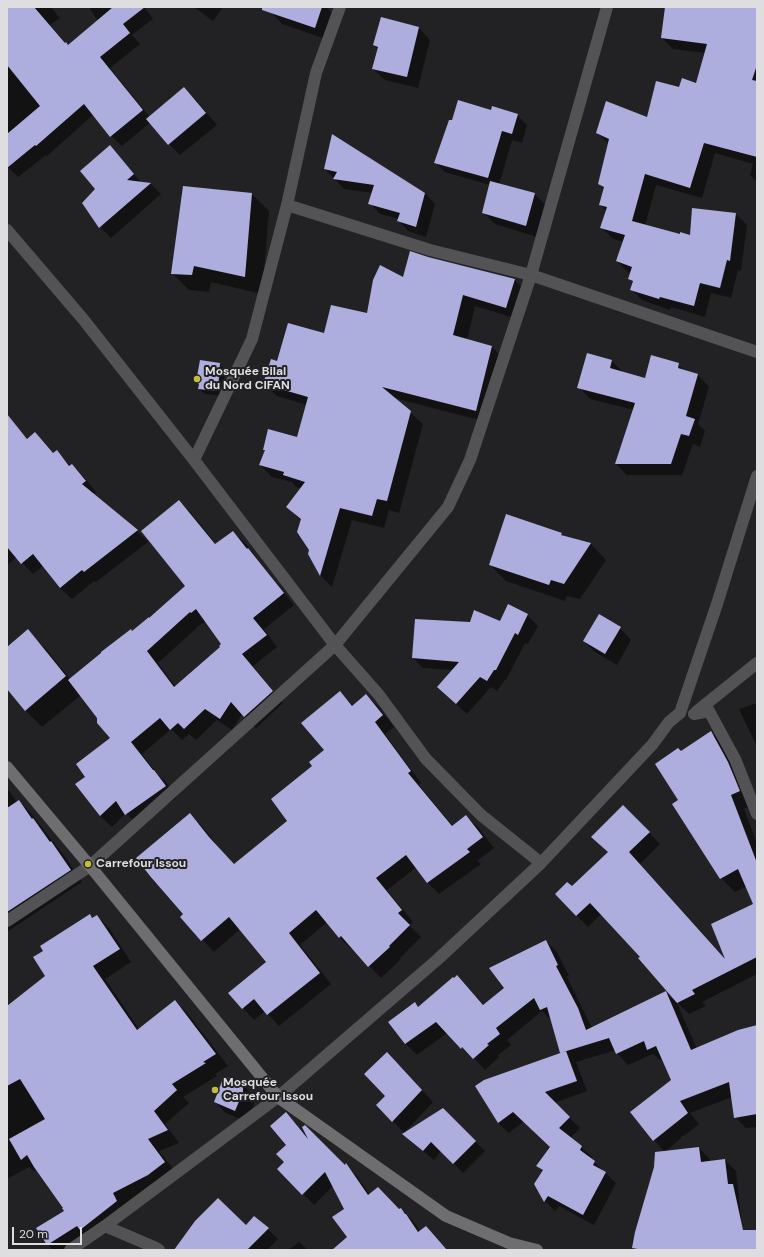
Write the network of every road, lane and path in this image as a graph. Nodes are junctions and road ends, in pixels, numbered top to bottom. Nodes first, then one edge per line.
1 (340, 7) edge
2 (607, 7) edge
3 (287, 205) junction
4 (7, 230) edge
5 (530, 275) junction
6 (757, 352) edge
7 (194, 460) junction
8 (757, 476) edge
9 (336, 645) junction
10 (757, 663) edge
11 (680, 713) junction
12 (694, 714) junction
13 (7, 767) edge
14 (757, 814) edge
15 (541, 863) junction
16 (90, 866) junction
17 (7, 921) edge
18 (278, 1097) junction
19 (105, 1226) junction
20 (70, 1250) edge
21 (159, 1250) edge
22 (537, 1250) edge

1 - 3 street
2 - 5 street
3 - 5 street
3 - 7 street
4 - 7 street
5 - 6 street
5 - 9 street
7 - 9 street
8 - 11 street
9 - 15 street
9 - 16 street
10 - 12 street
11 - 12 street
11 - 15 street
12 - 14 street
13 - 16 street
15 - 18 street
16 - 17 street
16 - 18 street
18 - 19 street
18 - 22 street
19 - 20 street
19 - 21 street

